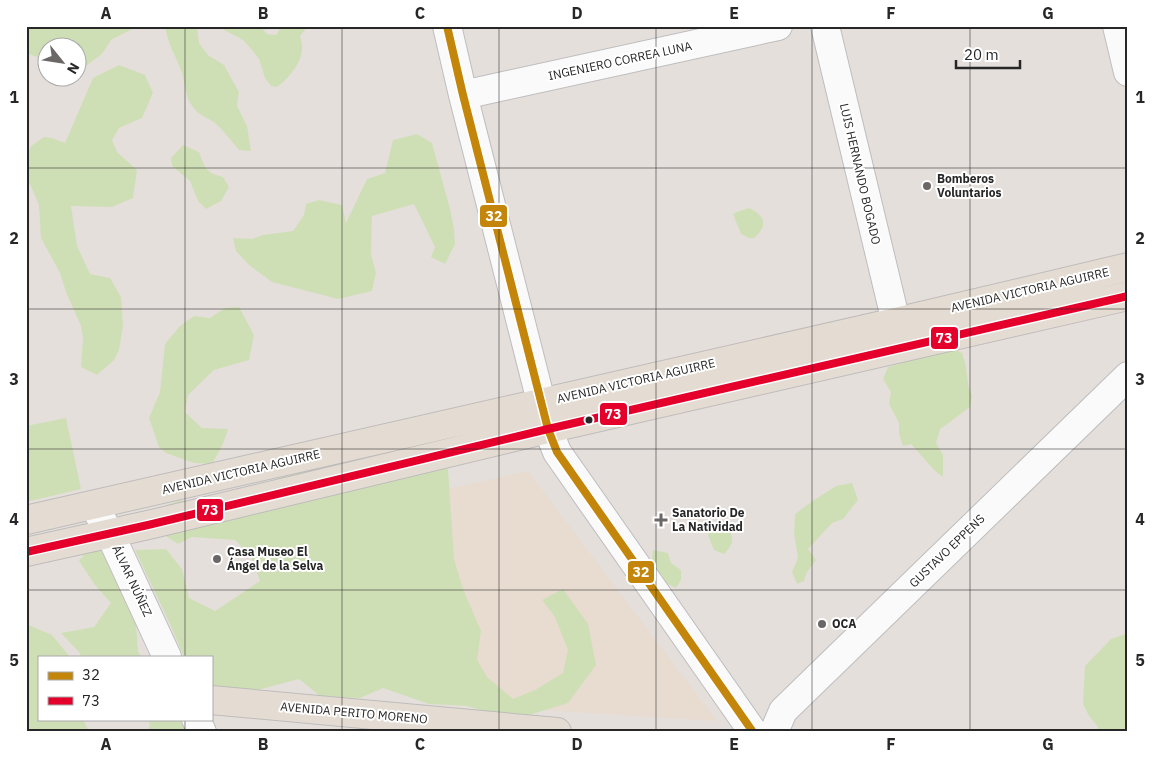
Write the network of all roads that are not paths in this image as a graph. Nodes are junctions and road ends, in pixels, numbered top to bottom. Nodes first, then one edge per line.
1 (448, 26) edge
2 (778, 26) edge
3 (825, 26) edge
4 (1117, 26) edge
5 (1128, 72) edge
6 (463, 95) junction
7 (1128, 267) edge
8 (1128, 296) edge
9 (896, 322) junction
10 (1128, 376) edge
11 (542, 402) junction
12 (548, 429) junction
13 (94, 506) junction
14 (26, 520) edge
15 (110, 534) junction
16 (26, 552) edge
17 (167, 656) edge
18 (212, 700) edge
19 (196, 720) edge
20 (202, 732) edge
21 (557, 732) edge
22 (753, 732) edge
23 (774, 732) edge

1 - 6 street
2 - 6 street, INGENIERO CORREA LUNA
3 - 9 street, LUIS HERNANDO BOGADO
4 - 5 street
6 - 11 street
7 - 9 main road, AVENIDA VICTORIA AGUIRRE
8 - 12 main road
9 - 11 main road, AVENIDA VICTORIA AGUIRRE
10 - 23 street, GUSTAVO EPPENS
11 - 12 street
11 - 13 main road, AVENIDA VICTORIA AGUIRRE
12 - 15 main road
12 - 22 street
13 - 14 main road, AVENIDA VICTORIA AGUIRRE
13 - 15 street, ÁLVAR NÚÑEZ
15 - 16 main road
15 - 17 street, ÁLVAR NÚÑEZ
18 - 21 main road, AVENIDA PERITO MORENO
19 - 20 street

